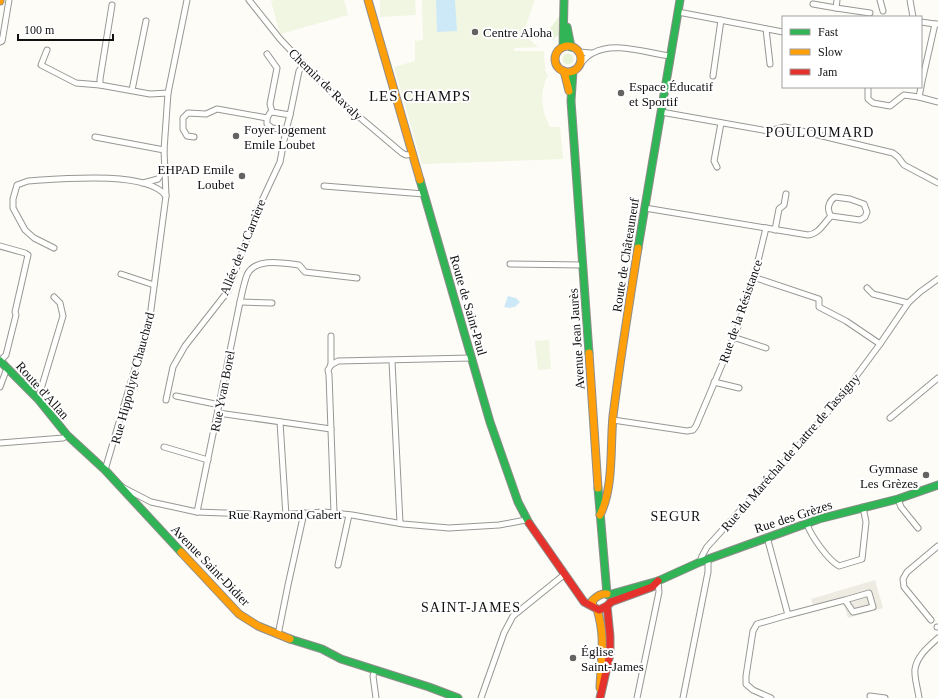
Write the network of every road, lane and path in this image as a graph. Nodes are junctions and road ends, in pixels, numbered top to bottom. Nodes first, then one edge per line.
1 (8, 0) edge
2 (187, 0) edge
3 (249, 0) edge
4 (368, 0) edge
5 (564, 0) edge
6 (680, 0) edge
7 (837, 0) edge
8 (880, 0) edge
9 (910, 0) edge
10 (813, 4) dead end
11 (112, 5) dead end
12 (836, 8) junction
13 (564, 11) junction
14 (883, 11) dead end
15 (678, 12) junction
16 (870, 13) dead end
17 (913, 16) edge
18 (721, 20) junction
19 (146, 21) dead end
20 (922, 22) edge
21 (936, 24) edge
22 (766, 29) junction
23 (782, 32) edge
24 (0, 42) edge
25 (571, 47) junction
26 (563, 48) junction
27 (47, 50) dead end
28 (579, 52) junction
29 (591, 53) junction
30 (267, 54) dead end
31 (670, 56) junction
32 (580, 63) junction
33 (304, 64) junction
34 (770, 64) dead end
35 (564, 71) junction
36 (573, 71) junction
37 (713, 76) dead end
38 (922, 83) edge
39 (100, 85) junction
40 (868, 88) edge
41 (921, 88) edge
42 (132, 90) junction
43 (168, 93) junction
44 (919, 97) junction
45 (571, 101) junction
46 (938, 102) edge
47 (272, 112) junction
48 (661, 112) junction
49 (290, 115) junction
50 (267, 118) junction
51 (721, 123) junction
52 (286, 130) junction
53 (94, 137) dead end
54 (194, 137) dead end
55 (164, 150) junction
56 (413, 154) junction
57 (165, 164) junction
58 (717, 167) dead end
59 (143, 183) junction
60 (938, 183) edge
61 (324, 186) dead end
62 (424, 194) junction
63 (786, 194) dead end
64 (166, 196) junction
65 (645, 208) junction
66 (831, 216) junction
67 (766, 228) junction
68 (775, 230) junction
69 (0, 246) edge
70 (54, 248) dead end
71 (510, 264) dead end
72 (583, 266) junction
73 (121, 274) dead end
74 (753, 277) junction
75 (358, 278) dead end
76 (938, 279) edge
77 (154, 284) junction
78 (867, 288) dead end
79 (54, 297) dead end
80 (240, 302) junction
81 (272, 303) dead end
82 (908, 303) junction
83 (331, 336) dead end
84 (733, 337) junction
85 (880, 344) junction
86 (766, 348) dead end
87 (471, 358) junction
88 (0, 361) edge
89 (392, 361) junction
90 (331, 365) junction
91 (7, 368) junction
92 (938, 378) edge
93 (714, 382) junction
94 (0, 387) edge
95 (739, 388) dead end
96 (176, 396) dead end
97 (38, 399) junction
98 (166, 400) dead end
99 (220, 405) junction
100 (218, 413) junction
101 (890, 418) dead end
102 (613, 420) junction
103 (280, 422) junction
104 (331, 429) junction
105 (67, 435) junction
106 (0, 443) edge
107 (164, 447) dead end
108 (208, 460) junction
109 (106, 470) junction
110 (938, 485) edge
111 (120, 486) junction
112 (898, 499) junction
113 (135, 502) junction
114 (151, 502) junction
115 (863, 507) junction
116 (197, 512) junction
117 (304, 513) junction
118 (334, 513) junction
119 (349, 515) junction
120 (600, 515) junction
121 (286, 516) junction
122 (526, 520) junction
123 (400, 523) junction
124 (807, 524) junction
125 (918, 528) dead end
126 (767, 536) junction
127 (938, 546) edge
128 (708, 560) junction
129 (700, 562) junction
130 (338, 565) dead end
131 (565, 574) junction
132 (658, 581) junction
133 (845, 600) junction
134 (602, 601) junction
135 (788, 615) junction
136 (931, 620) dead end
137 (278, 635) junction
138 (938, 638) edge
139 (375, 670) junction
140 (600, 696) edge
141 (870, 696) dead end
142 (376, 698) edge
143 (458, 698) edge
144 (481, 698) edge
145 (637, 698) edge
146 (683, 698) edge
147 (771, 698) edge
148 (885, 698) edge
149 (919, 698) edge

1 - 24 street
2 - 43 street, Rue Hippolyte Chauchard
3 - 33 street, Chemin de Ravaly
4 - 56 street, Route de Saint-Paul
5 - 13 street
6 - 15 street, Route de Châteauneuf
7 - 12 street
8 - 14 street
9 - 17 street
10 - 12 street
11 - 39 street
12 - 16 street
13 - 25 street
13 - 26 street
15 - 18 street
15 - 31 street, Route de Châteauneuf
18 - 22 street
18 - 37 street
19 - 42 street
20 - 21 street
21 - 38 street
22 - 23 street
22 - 34 street
25 - 26 street
25 - 28 street
26 - 35 street
27 - 39 street
28 - 29 street
28 - 32 street
29 - 31 street
29 - 32 street
30 - 47 street
31 - 48 street, Route de Châteauneuf
32 - 36 street
33 - 49 street, Allée de la Carrière
33 - 56 street, Chemin de Ravaly
35 - 36 street
35 - 45 street, Avenue Jean Jaurès
36 - 45 street, Avenue Jean Jaurès
39 - 42 street
40 - 44 street
41 - 44 street
42 - 43 street
43 - 55 street, Rue Hippolyte Chauchard
44 - 46 street
45 - 72 street, Avenue Jean Jaurès
47 - 49 street
47 - 50 street
48 - 51 street
48 - 65 street, Route de Châteauneuf
49 - 52 street, Allée de la Carrière
50 - 52 street
50 - 54 street
51 - 58 street
51 - 60 street
52 - 98 street, Allée de la Carrière
53 - 55 street
55 - 57 street, Rue Hippolyte Chauchard
56 - 62 street, Route de Saint-Paul
57 - 59 street
57 - 64 street, Rue Hippolyte Chauchard
59 - 64 street
59 - 70 street
61 - 62 street
62 - 87 street, Route de Saint-Paul
63 - 68 street
64 - 77 street, Rue Hippolyte Chauchard
65 - 67 street
65 - 102 street, Route de Châteauneuf
66 - 66 street
66 - 68 street
67 - 68 street
67 - 74 street, Rue de la Résistance
69 - 88 street
71 - 72 street
72 - 120 street, Avenue Jean Jaurès
73 - 77 street
74 - 84 street, Rue de la Résistance
74 - 85 street
75 - 80 street, Rue Yvan Borel
76 - 82 street, Rue du Maréchal de Lattre de Tassigny
77 - 109 street, Rue Hippolyte Chauchard
78 - 82 street
79 - 97 street
80 - 81 street
80 - 99 street, Rue Yvan Borel
82 - 85 street, Rue du Maréchal de Lattre de Tassigny
83 - 90 street
84 - 86 street
84 - 93 street, Rue de la Résistance
85 - 129 street, Rue du Maréchal de Lattre de Tassigny
87 - 89 street
87 - 122 street, Route de Saint-Paul
88 - 91 street, Route d'Allan
89 - 90 street
89 - 123 street
90 - 104 street
91 - 94 street
91 - 97 street, Route d'Allan
92 - 101 street
93 - 95 street
93 - 102 street, Rue de la Résistance
96 - 99 street
97 - 105 street, Route d'Allan
99 - 100 street, Rue Yvan Borel
100 - 103 street
100 - 108 street, Rue Yvan Borel
102 - 120 street, Route de Châteauneuf
103 - 104 street
103 - 121 street
104 - 118 street
105 - 106 street
105 - 109 street, Avenue Saint-Didier
107 - 108 street
108 - 116 street, Rue Yvan Borel
109 - 111 street, Avenue Saint-Didier
110 - 112 street, Rue des Grèzes
111 - 113 street, Avenue Saint-Didier
111 - 114 street, Rue Raymond Gabert
112 - 115 street, Rue des Grèzes
112 - 125 street
113 - 114 street
113 - 137 street, Avenue Saint-Didier
114 - 116 street, Rue Raymond Gabert
115 - 124 street, Rue des Grèzes
115 - 124 street
116 - 121 street, Rue Raymond Gabert
117 - 118 street, Rue Raymond Gabert
117 - 121 street, Rue Raymond Gabert
117 - 137 street
118 - 119 street, Rue Raymond Gabert
119 - 123 street, Rue Raymond Gabert
119 - 130 street
120 - 134 street, Avenue Jean Jaurès
122 - 123 street, Rue Raymond Gabert
122 - 131 street, Route de Saint-Paul
124 - 126 street, Rue des Grèzes
126 - 128 street, Rue des Grèzes
126 - 135 street
127 - 136 street
128 - 129 street, Rue des Grèzes
128 - 146 street
129 - 132 street, Rue des Grèzes
131 - 134 street, Route de Saint-Paul
131 - 144 street
132 - 134 street, Rue des Grèzes
132 - 145 street
133 - 133 street
133 - 135 street
134 - 140 street, Avenue Jean Jaurès
134 - 140 street, Avenue Jean Jaurès
135 - 147 street
137 - 139 street, Avenue Saint-Didier
138 - 149 street
139 - 142 street
139 - 143 street, Avenue Saint-Didier
141 - 148 street

